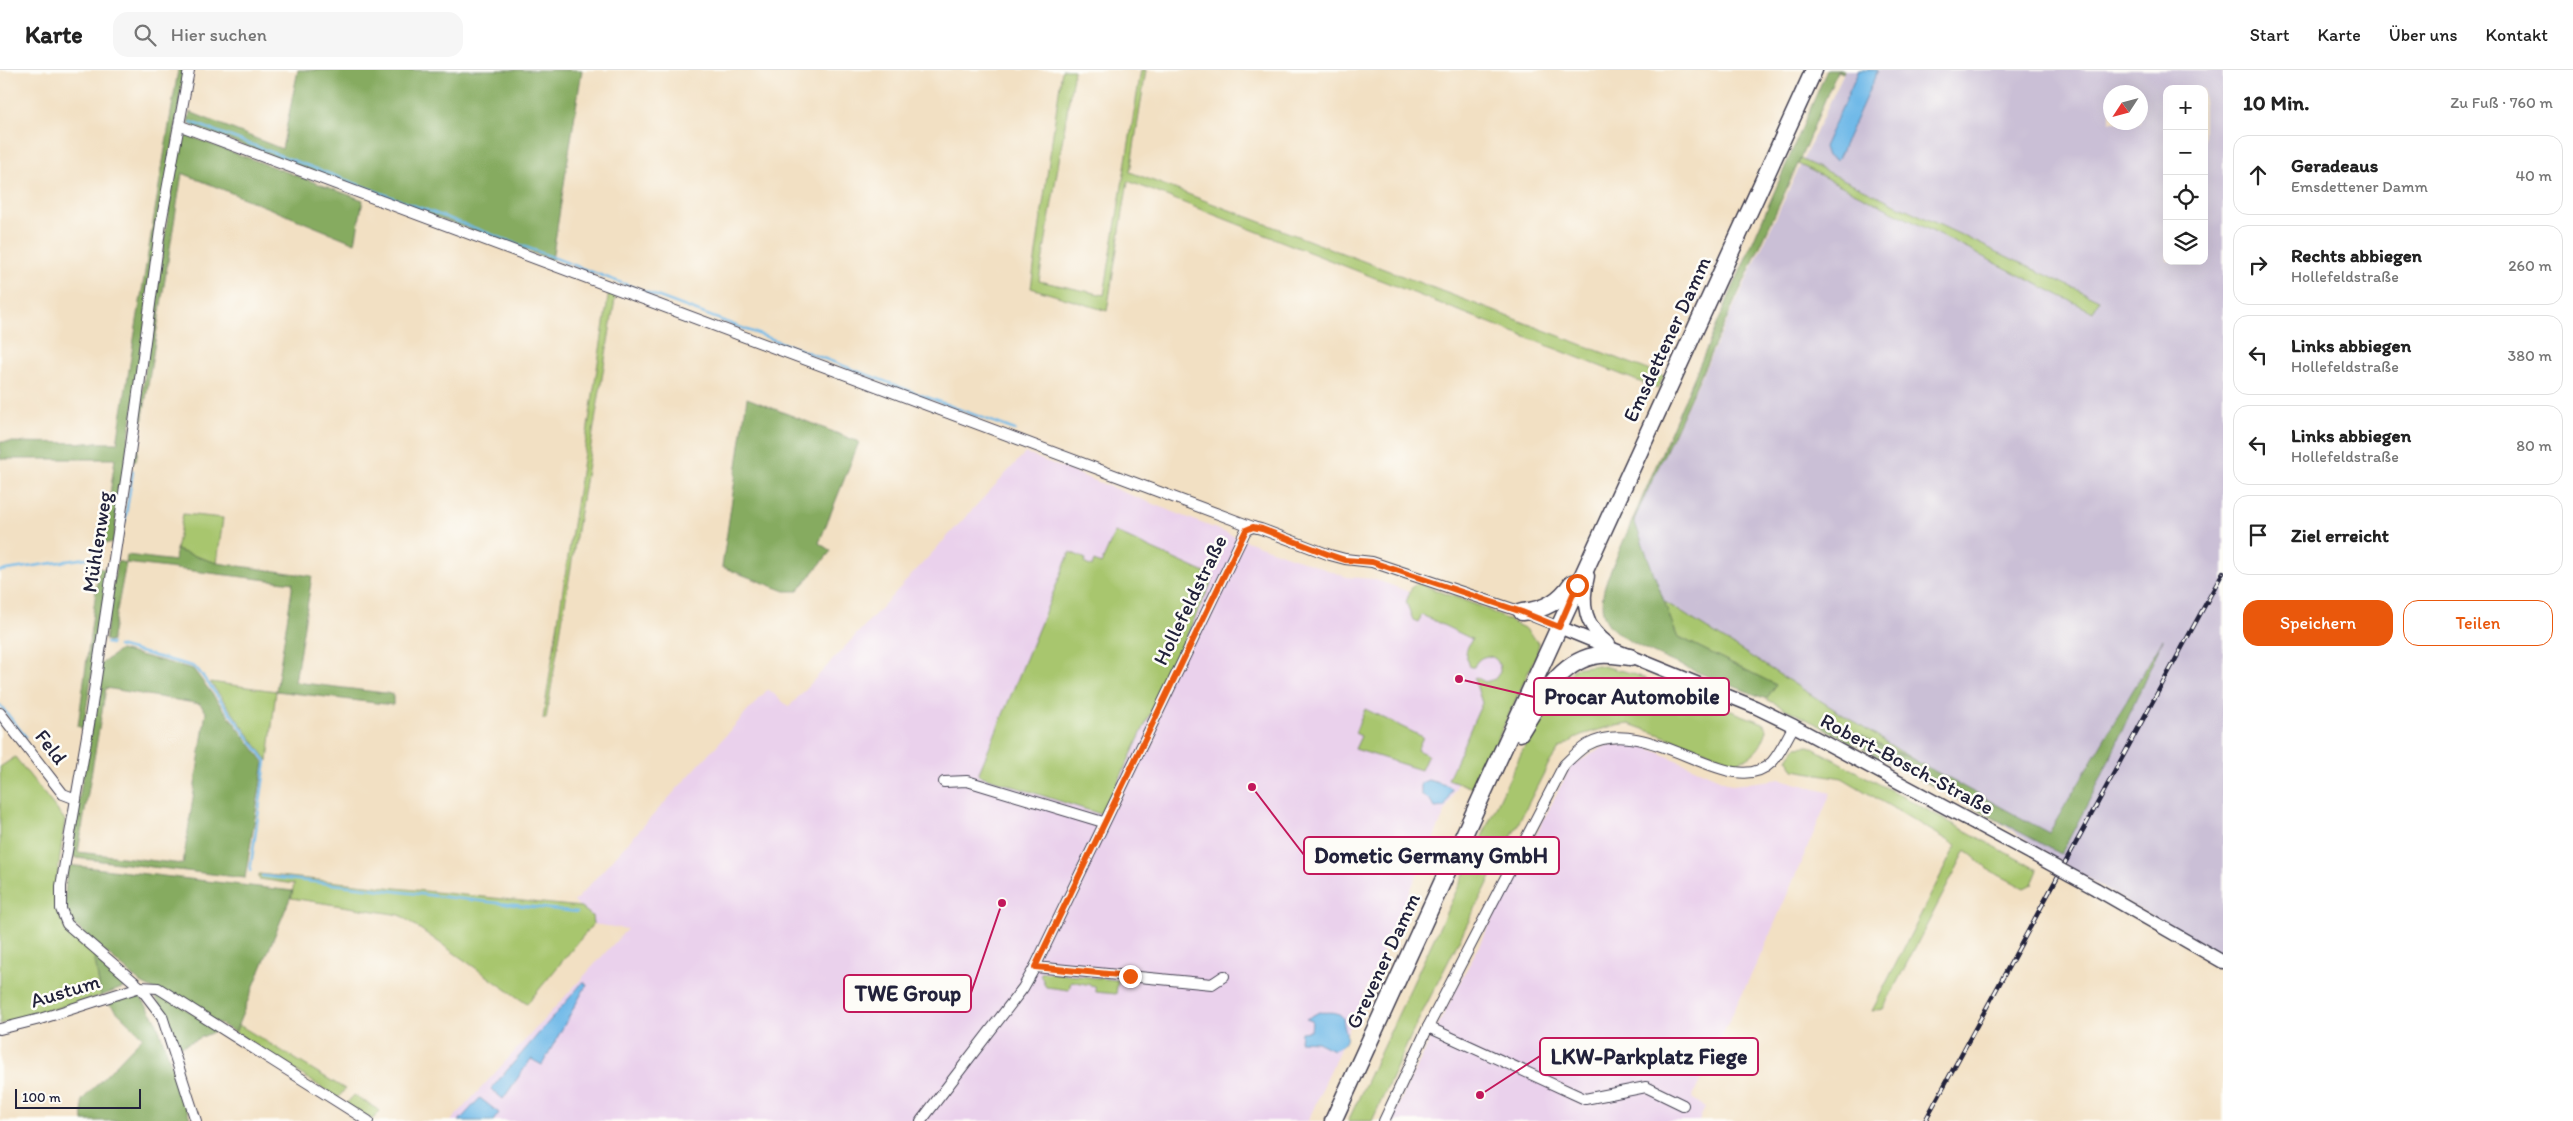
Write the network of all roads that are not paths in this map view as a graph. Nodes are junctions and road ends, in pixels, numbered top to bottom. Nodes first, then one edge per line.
1 (189, 70) edge
2 (1814, 70) edge
3 (181, 126) junction
4 (1253, 527) junction
5 (1598, 543) junction
6 (1522, 612) junction
7 (1559, 627) junction
8 (1630, 657) junction
9 (0, 713) edge
10 (1794, 726) junction
11 (944, 782) dead end
12 (1487, 786) junction
13 (76, 799) junction
14 (1103, 822) junction
15 (2223, 962) edge
16 (1035, 967) junction
17 (1224, 976) dead end
18 (140, 987) junction
19 (1428, 1027) junction
20 (0, 1029) edge
21 (1683, 1105) dead end
22 (196, 1121) edge
23 (368, 1121) edge
24 (921, 1121) edge
25 (1333, 1121) edge
26 (1384, 1121) edge

1 - 3 street, Mühlenweg
2 - 5 main road, Emsdettener Damm
3 - 4 street
3 - 13 street, Mühlenweg
4 - 6 street, Hollefeldstraße
4 - 14 street, Hollefeldstraße
5 - 6 main road
5 - 7 main road, Emsdettener Damm
5 - 8 street
6 - 7 street, Hollefeldstraße
7 - 8 street, Robert-Bosch-Straße
7 - 12 main road, Grevener Damm
8 - 10 street, Robert-Bosch-Straße
8 - 12 main road
9 - 13 street, Feld
10 - 15 street, Robert-Bosch-Straße, bridge
10 - 19 street
11 - 14 street
12 - 25 main road, Grevener Damm
13 - 18 street, Mühlenweg
14 - 16 street, Hollefeldstraße
16 - 17 street
16 - 24 street, Hollefeldstraße
18 - 20 street, Austum
18 - 22 street, Mühlenweg
18 - 23 street
19 - 21 street
19 - 26 street

